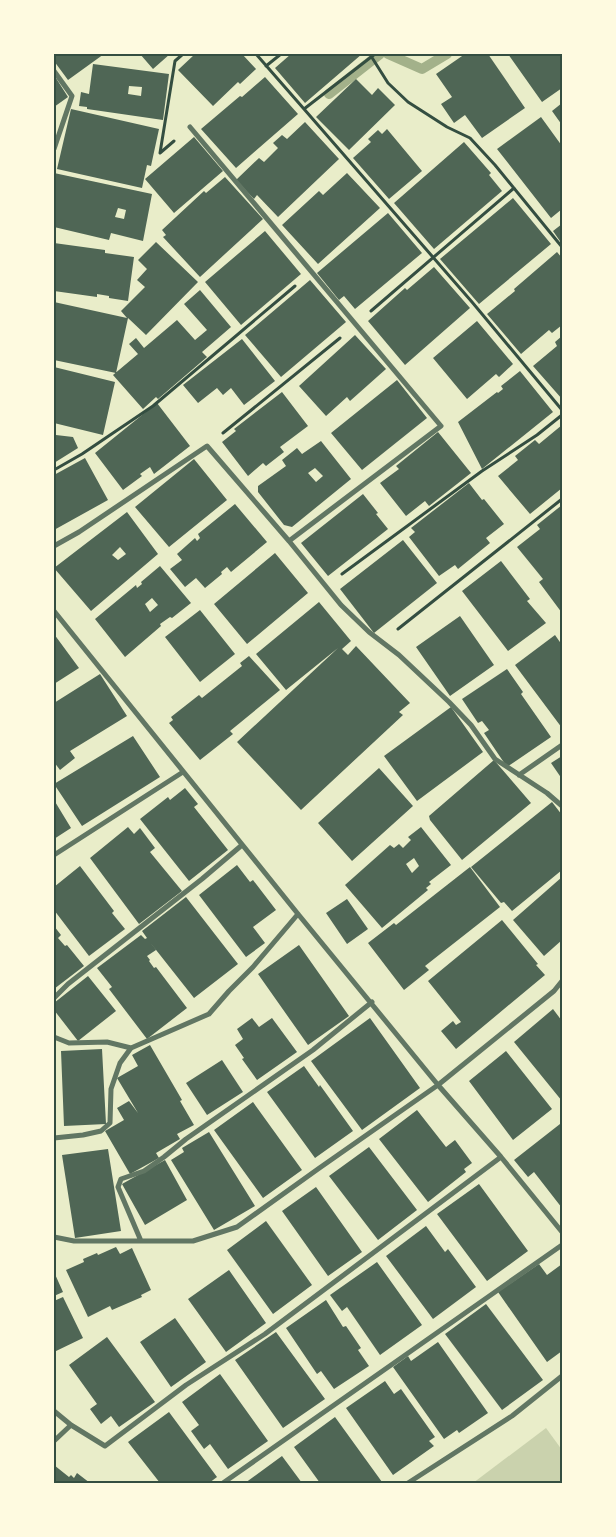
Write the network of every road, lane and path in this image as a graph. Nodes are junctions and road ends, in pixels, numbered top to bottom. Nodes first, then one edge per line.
1 (183, 54) edge
2 (256, 54) edge
3 (281, 54) edge
4 (373, 55) edge
5 (266, 66) junction
6 (54, 71) edge
7 (304, 109) junction
8 (190, 127) joint
9 (54, 149) edge
10 (562, 247) edge
11 (312, 272) junction
12 (562, 410) edge
13 (562, 415) edge
14 (54, 470) edge
15 (562, 499) edge
16 (289, 541) junction
17 (54, 546) edge
18 (325, 587) junction
19 (54, 611) edge
20 (382, 641) junction
21 (562, 745) edge
22 (183, 772) junction
23 (519, 775) junction
24 (562, 806) edge
25 (242, 844) junction
26 (54, 855) edge
27 (298, 914) junction
28 (562, 981) edge
29 (54, 998) edge
30 (372, 1002) junction
31 (54, 1037) edge
32 (131, 1048) junction
33 (438, 1085) junction
34 (54, 1138) edge
35 (501, 1157) junction
36 (562, 1232) edge
37 (54, 1237) edge
38 (141, 1242) junction
39 (562, 1245) edge
40 (562, 1376) edge
41 (54, 1411) edge
42 (71, 1425) junction
43 (54, 1441) edge
44 (223, 1483) edge
45 (408, 1483) edge

1 - 8 path
2 - 5 path
3 - 5 path
4 - 7 path
4 - 10 path
5 - 7 path
6 - 9 street
7 - 12 path
8 - 11 street
11 - 14 path
11 - 16 street
13 - 18 path
15 - 20 path
16 - 17 street
16 - 18 street
18 - 20 street
19 - 22 street
20 - 23 street
21 - 23 street
22 - 25 street
22 - 26 street
23 - 24 street
25 - 27 street
25 - 29 street
27 - 30 street
27 - 32 street
28 - 33 street
30 - 33 street
30 - 38 street
31 - 32 street
32 - 34 street
33 - 35 street
33 - 38 street
35 - 36 street
35 - 42 street
37 - 38 street
39 - 44 street
40 - 45 street
41 - 42 street
42 - 43 street

